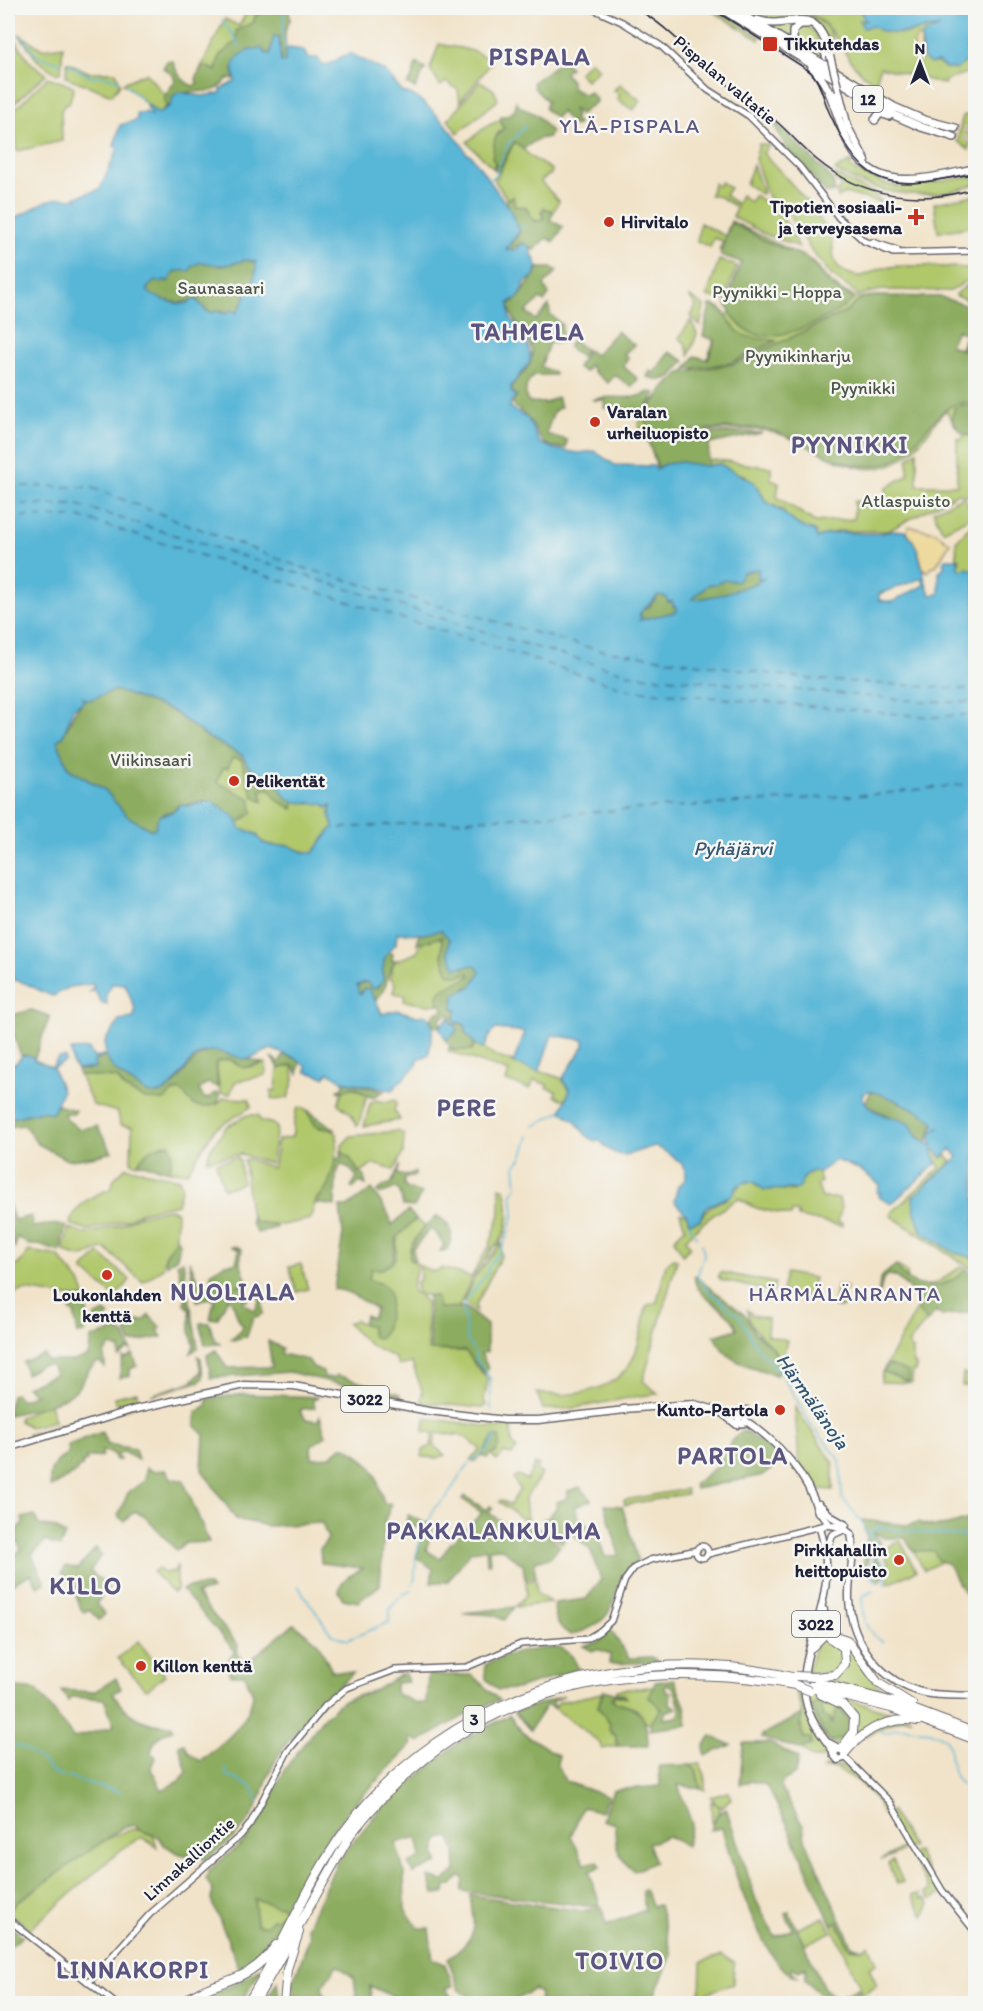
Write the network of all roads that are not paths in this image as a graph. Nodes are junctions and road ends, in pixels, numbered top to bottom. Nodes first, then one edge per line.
1 (591, 8) edge
2 (720, 8) edge
3 (732, 8) edge
4 (789, 49) junction
5 (827, 53) junction
6 (818, 62) junction
7 (837, 92) junction
8 (874, 120) dead end
9 (955, 128) tunnel mouth
10 (862, 162) junction
11 (975, 167) edge
12 (975, 251) edge
13 (676, 1405) junction
14 (743, 1421) junction
15 (8, 1447) edge
16 (786, 1457) junction
17 (808, 1490) junction
18 (825, 1528) junction
19 (846, 1529) junction
20 (828, 1547) junction
21 (697, 1552) junction
22 (708, 1552) junction
23 (852, 1553) junction
24 (824, 1610) junction
25 (817, 1632) junction
26 (832, 1635) junction
27 (812, 1647) joint
28 (667, 1670) junction
29 (684, 1670) junction
30 (805, 1672) junction
31 (796, 1681) junction
32 (811, 1684) junction
33 (975, 1696) edge
34 (932, 1715) junction
35 (948, 1729) junction
36 (975, 1734) edge
37 (975, 1740) edge
38 (840, 1753) junction
39 (310, 1903) junction
40 (8, 1919) edge
41 (294, 1919) junction
42 (975, 1933) edge
43 (88, 1983) junction
44 (116, 2004) edge
45 (181, 2004) edge
46 (190, 2004) edge
47 (206, 2004) edge
48 (247, 2004) edge
49 (254, 2004) edge
50 (284, 2004) edge

1 - 12 main road, Pispalan valtatie
2 - 4 highway, 12
3 - 5 highway
3 - 6 highway, 12
4 - 8 highway, 12
4 - 10 highway
5 - 6 highway
5 - 7 main road, bridge
6 - 9 highway, 12
7 - 10 main road
7 - 11 main road
10 - 11 main road
13 - 14 main road, 3022
13 - 14 main road, 3022
13 - 15 main road, 3022
14 - 16 main road, 3022
14 - 16 main road, 3022
16 - 17 main road, 3022
17 - 18 main road, 3022
17 - 23 main road
18 - 19 main road
18 - 20 main road, 3022
18 - 22 main road
18 - 25 main road, 3022
19 - 20 main road
19 - 23 main road
20 - 24 main road, 3022
21 - 22 main road
21 - 22 main road
21 - 43 main road, Linnakalliontie
23 - 33 main road
24 - 25 main road, 3022
24 - 26 main road
25 - 26 highway
25 - 27 highway
25 - 30 main road, 3022
25 - 32 highway
26 - 34 highway
27 - 30 main road, 3022
28 - 29 highway, 3
28 - 39 highway, 3
28 - 41 highway, 3
29 - 31 highway, 3
29 - 31 highway, 3
30 - 38 main road, 3022
31 - 32 highway, 3, bridge
31 - 32 highway, bridge
32 - 34 highway, 3
32 - 35 highway, 3
32 - 38 highway
34 - 36 highway, 3
35 - 37 highway, 3
35 - 38 highway
38 - 42 main road
39 - 49 highway, 3
39 - 50 highway
40 - 43 main road
41 - 45 highway
41 - 48 highway, 3
43 - 44 main road
46 - 47 highway

